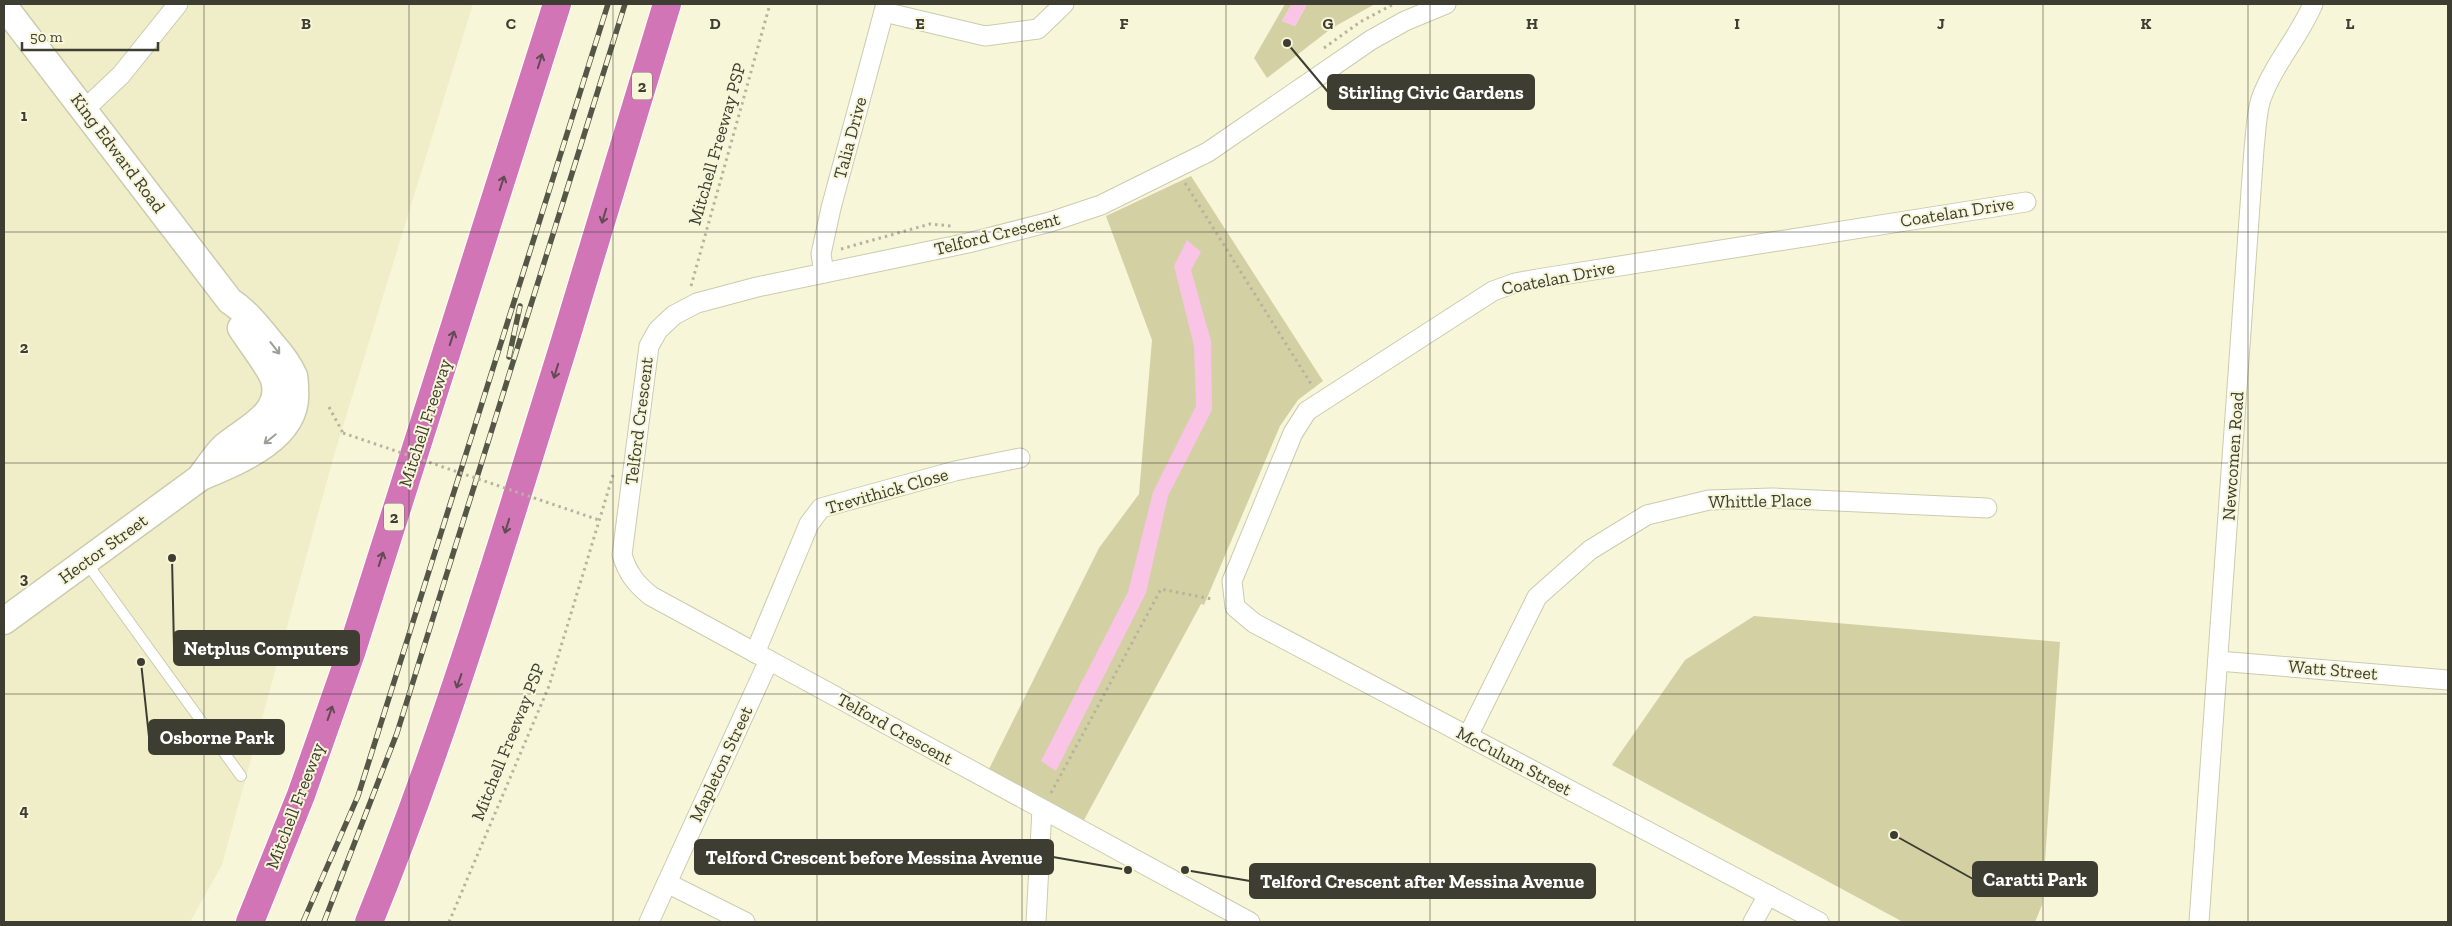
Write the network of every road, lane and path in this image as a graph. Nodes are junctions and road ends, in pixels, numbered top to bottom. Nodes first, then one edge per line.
1 (178, 4) edge
2 (557, 4) edge
3 (666, 4) edge
4 (683, 4) edge
5 (770, 4) edge
6 (1064, 4) edge
7 (1395, 4) edge
8 (1446, 4) edge
9 (2313, 4) edge
10 (4, 6) edge
11 (885, 8) edge
12 (1323, 49) dead end
13 (85, 108) junction
14 (617, 169) junction
15 (1177, 169) junction
16 (2026, 202) dead end
17 (955, 226) dead end
18 (823, 264) junction
19 (690, 292) dead end
20 (286, 397) joint
21 (1322, 401) junction
22 (330, 408) dead end
23 (1020, 458) dead end
24 (1987, 508) dead end
25 (600, 520) dead end
26 (86, 562) junction
27 (583, 568) dead end
28 (1232, 581) joint
29 (1212, 599) dead end
30 (4, 621) edge
31 (762, 656) junction
32 (2218, 661) junction
33 (2448, 680) edge
34 (1468, 736) junction
35 (241, 776) dead end
36 (1042, 809) junction
37 (667, 882) junction
38 (1768, 895) junction
39 (250, 922) edge
40 (369, 922) edge
41 (449, 922) edge
42 (648, 922) edge
43 (745, 922) edge
44 (1036, 922) edge
45 (1250, 922) edge
46 (1754, 922) edge
47 (1819, 922) edge
48 (2199, 922) edge

1 - 13 street
39 -> 2 highway, Mitchell Freeway / 2
3 - 14 highway, 2
4 - 14 highway
5 - 19 path, Mitchell Freeway PSP
6 - 11 street
7 - 12 path
8 - 15 street, Telford Crescent
9 - 32 street, Newcomen Road
10 - 13 main road, King Edward Road
11 - 18 street, Talia Drive
13 - 20 main road, King Edward Road
14 -> 40 highway, 2
15 - 18 street, Telford Crescent
15 - 21 path
16 - 21 street, Coatelan Drive
17 - 18 path
18 - 31 street, Telford Crescent
20 - 26 main road, Hector Street
21 - 28 street, Coatelan Drive
22 - 25 path, bridge
23 - 31 street, Trevithick Close
24 - 34 street, Whittle Place
26 - 30 main road, Hector Street
26 - 35 lane
27 - 41 path, Mitchell Freeway PSP
28 - 34 street, McCulum Street
29 - 36 path
31 - 36 street, Telford Crescent
31 - 37 street, Mapleton Street
32 - 33 street, Watt Street
32 - 48 street, Newcomen Road
34 - 38 street, McCulum Street
36 - 44 street
36 - 45 street, Telford Crescent
37 - 42 street, Mapleton Street
37 - 43 street
38 - 46 street
38 - 47 street, McCulum Street

